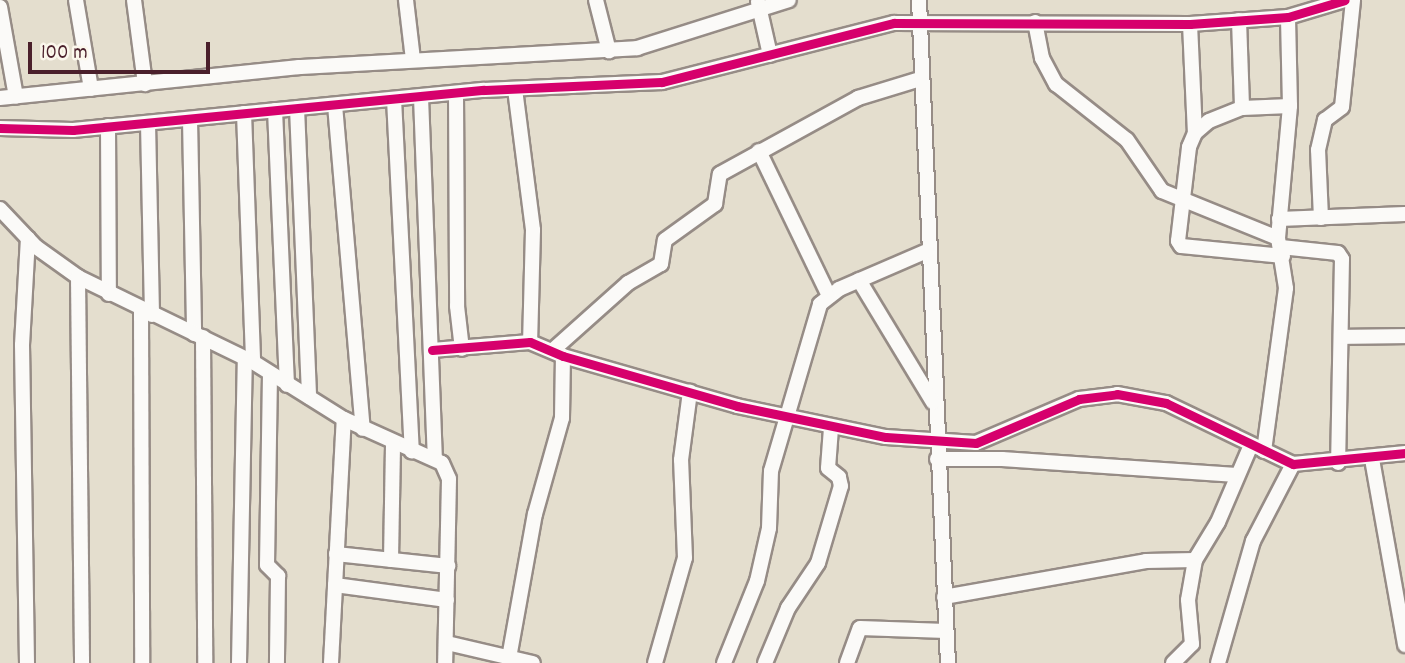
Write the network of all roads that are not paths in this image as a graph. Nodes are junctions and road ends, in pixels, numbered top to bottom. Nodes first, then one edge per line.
1 (76, 0) edge
2 (134, 0) edge
3 (406, 0) edge
4 (596, 0) edge
5 (789, 0) edge
6 (919, 0) edge
7 (1345, 0) edge
8 (1353, 0) edge
9 (759, 4) edge
10 (0, 7) edge
11 (1287, 17) junction
12 (1239, 20) junction
13 (920, 22) junction
14 (1035, 22) junction
15 (1190, 24) junction
16 (609, 51) junction
17 (770, 55) junction
18 (413, 60) junction
19 (920, 79) junction
20 (145, 83) junction
21 (91, 89) junction
22 (515, 89) junction
23 (456, 93) junction
24 (421, 96) junction
25 (16, 97) junction
26 (0, 98) edge
27 (394, 99) junction
28 (335, 105) junction
29 (1290, 106) junction
30 (298, 108) junction
31 (1242, 108) junction
32 (275, 110) junction
33 (244, 113) junction
34 (190, 119) junction
35 (148, 122) junction
36 (108, 126) junction
37 (0, 128) edge
38 (1195, 133) junction
39 (759, 151) junction
40 (1185, 200) junction
41 (0, 209) edge
42 (1405, 214) edge
43 (1321, 218) junction
44 (1279, 219) junction
45 (28, 238) junction
46 (1281, 247) junction
47 (927, 251) junction
48 (78, 277) junction
49 (859, 280) junction
50 (109, 294) junction
51 (829, 296) junction
52 (147, 313) junction
53 (199, 335) junction
54 (1341, 337) junction
55 (1405, 337) edge
56 (530, 342) junction
57 (462, 349) junction
58 (432, 350) junction
59 (558, 353) junction
60 (249, 360) junction
61 (270, 374) junction
62 (287, 385) junction
63 (690, 392) junction
64 (309, 397) junction
65 (934, 403) junction
66 (787, 418) junction
67 (344, 419) junction
68 (831, 428) junction
69 (363, 429) junction
70 (935, 438) junction
71 (393, 444) junction
72 (1257, 448) junction
73 (412, 452) junction
74 (1405, 453) edge
75 (435, 459) junction
76 (937, 459) junction
77 (1373, 459) junction
78 (1338, 463) junction
79 (1293, 464) junction
80 (1236, 475) junction
81 (336, 554) junction
82 (1195, 559) junction
83 (391, 560) junction
84 (448, 566) junction
85 (335, 585) junction
86 (944, 597) junction
87 (447, 600) junction
88 (946, 631) junction
89 (1405, 640) edge
90 (447, 643) junction
91 (509, 658) junction
92 (27, 663) edge
93 (82, 663) edge
94 (142, 663) edge
95 (205, 663) edge
96 (239, 663) edge
97 (277, 663) edge
98 (331, 663) edge
99 (445, 663) edge
100 (533, 663) edge
101 (655, 663) edge
102 (724, 663) edge
103 (765, 663) edge
104 (847, 663) edge
105 (948, 663) edge
106 (1173, 663) edge
107 (1219, 663) edge

1 - 21 street
2 - 20 street
3 - 18 street
4 - 16 street
5 - 9 street
6 - 13 street
7 - 11 street
8 - 43 street
9 - 16 street
9 - 17 street
10 - 25 street
11 - 12 street
11 - 29 street
12 - 15 street
12 - 31 street
13 - 14 street
13 - 17 street
13 - 19 street
14 - 15 street
14 - 40 street
15 - 38 street
16 - 18 street
17 - 22 street
18 - 20 street
19 - 39 street
19 - 47 street
20 - 21 street
21 - 25 street
22 - 23 street
22 - 56 street
23 - 24 street
23 - 57 street
24 - 27 street
24 - 58 street
25 - 26 street
27 - 28 street
27 - 73 street
28 - 30 street
28 - 69 street
29 - 31 street
29 - 44 street
30 - 32 street
30 - 64 street
31 - 38 street
32 - 33 street
32 - 62 street
33 - 34 street
33 - 60 street
34 - 35 street
34 - 53 street
35 - 36 street
35 - 52 street
36 - 37 street
36 - 50 street
38 - 40 street
39 - 51 street
39 - 59 street
40 - 46 street
40 - 46 street
41 - 45 street
42 - 43 street
43 - 44 street
44 - 46 street
45 - 48 street
45 - 92 street
46 - 54 street
46 - 72 street
47 - 49 street
47 - 65 street
48 - 50 street
48 - 93 street
49 - 51 street
49 - 65 street
50 - 52 street
51 - 66 street
52 - 53 street
52 - 94 street
53 - 60 street
53 - 95 street
54 - 55 street
54 - 78 street
56 - 57 street
56 - 59 street
57 - 58 street
58 - 75 street
59 - 63 street
59 - 91 street
60 - 61 street
60 - 96 street
61 - 62 street
61 - 97 street
62 - 64 street
63 - 66 street
63 - 101 street
64 - 67 street
65 - 70 street
66 - 68 street
66 - 102 street
67 - 69 street
67 - 81 street
68 - 70 street
68 - 103 street
69 - 71 street
70 - 72 street
70 - 76 street
71 - 73 street
71 - 83 street
72 - 79 street
72 - 80 street
73 - 75 street
74 - 77 street
75 - 84 street
76 - 80 street
76 - 86 street
77 - 78 street
77 - 89 street
78 - 79 street
79 - 107 street
80 - 82 street
81 - 83 street
81 - 85 street
82 - 86 street
82 - 106 street
83 - 84 street
84 - 87 street
85 - 87 street
85 - 98 street
86 - 88 street
87 - 90 street
88 - 104 street
88 - 105 street
90 - 91 street
90 - 99 street
91 - 100 street

